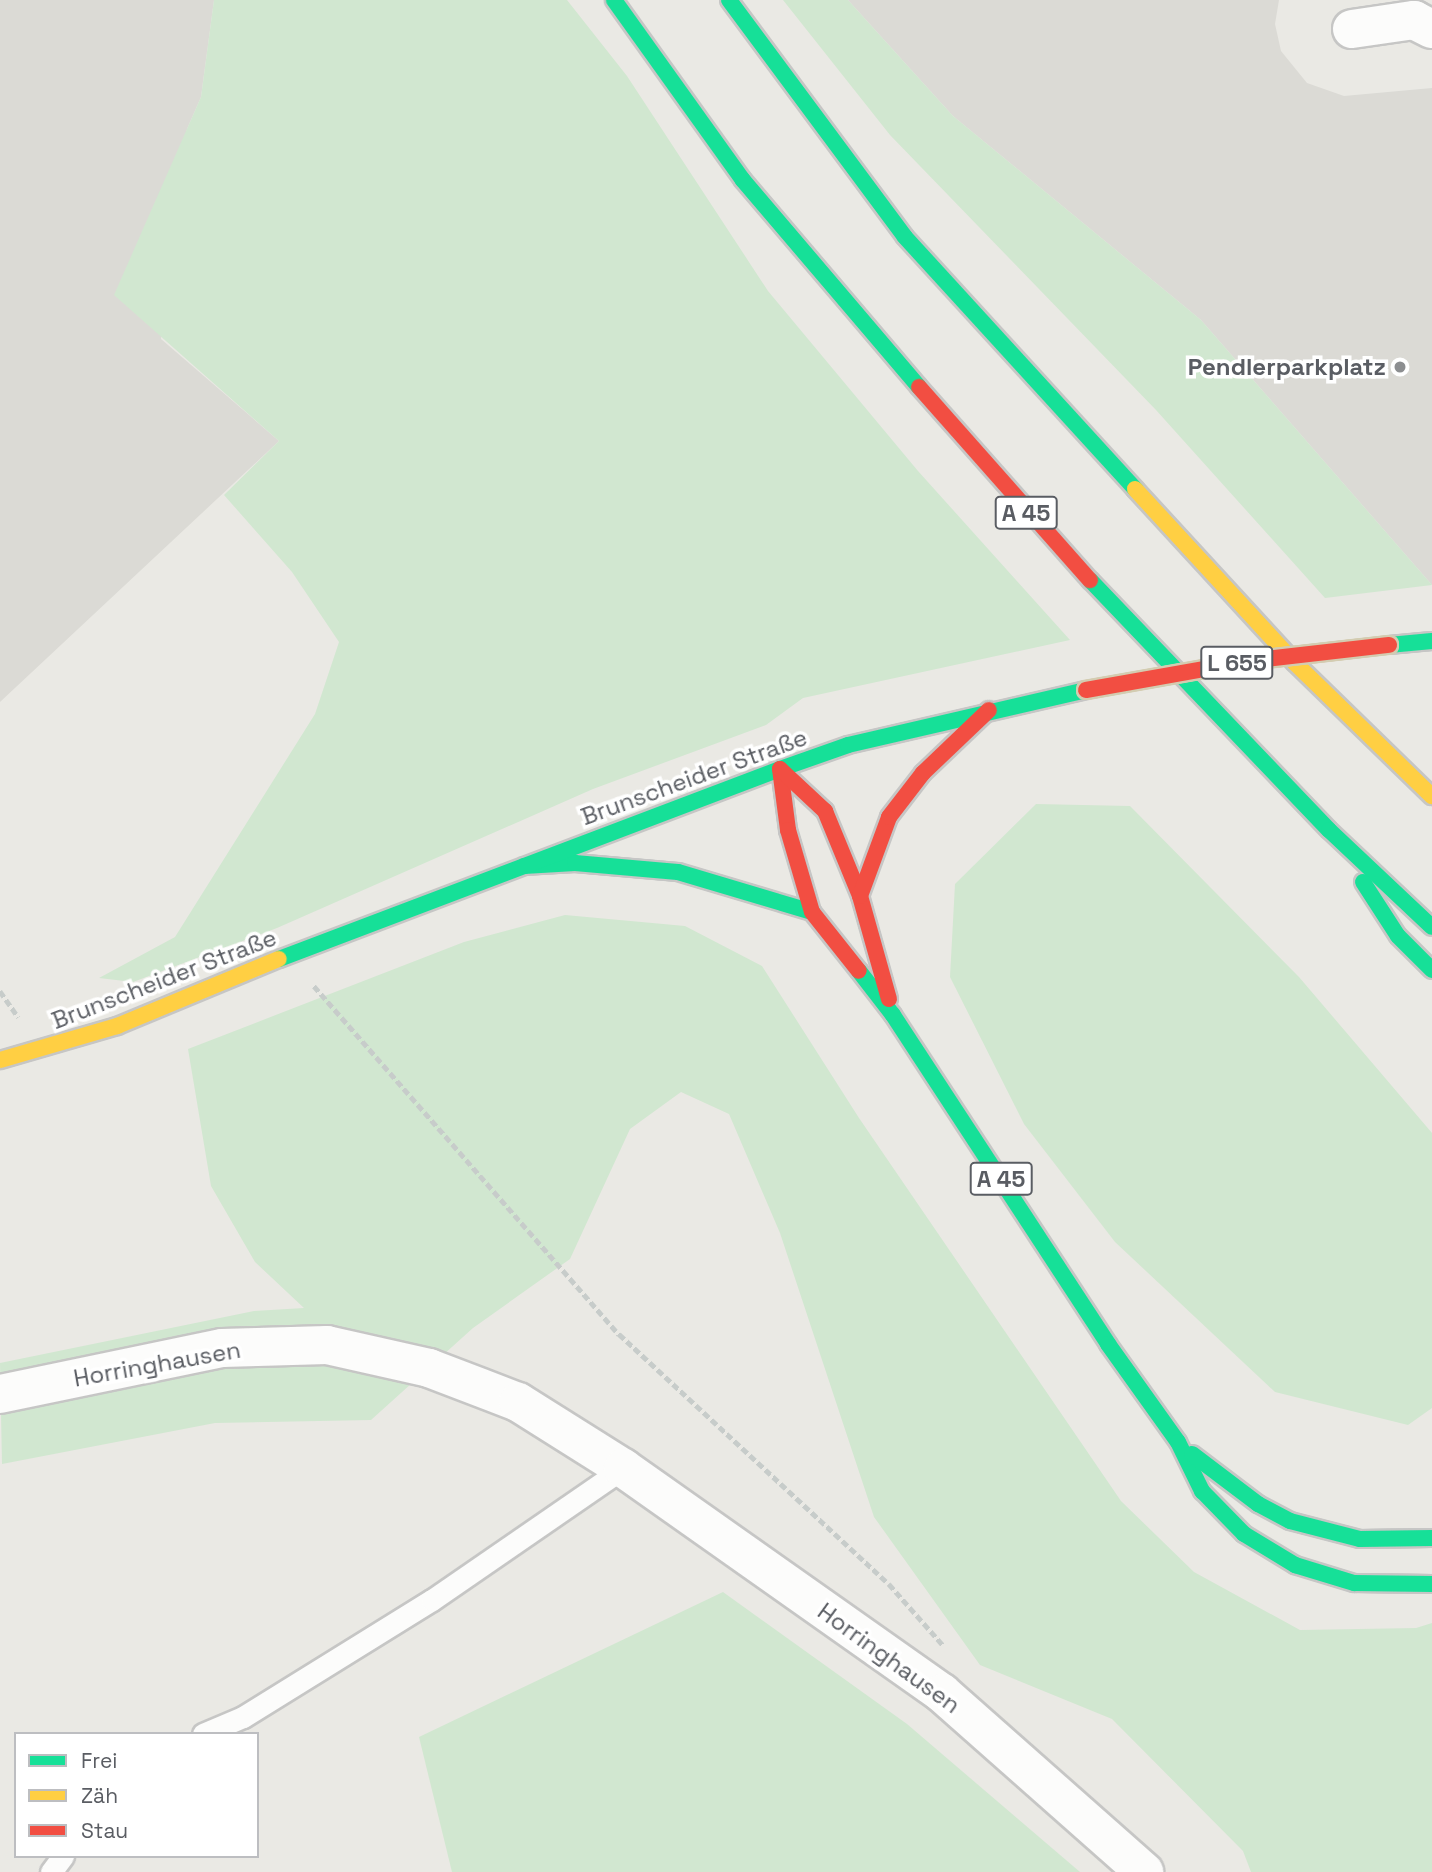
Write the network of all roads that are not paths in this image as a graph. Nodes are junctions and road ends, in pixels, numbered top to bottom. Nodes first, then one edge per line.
1 (614, 0) edge
2 (729, 0) edge
3 (1352, 29) dead end
4 (1432, 29) edge
5 (1432, 641) edge
6 (989, 710) junction
7 (780, 769) junction
8 (1432, 796) edge
9 (1329, 830) junction
10 (524, 866) junction
11 (860, 896) junction
12 (812, 912) junction
13 (1432, 927) edge
14 (1432, 970) edge
15 (893, 1015) junction
16 (0, 1060) edge
17 (0, 1394) edge
18 (1178, 1443) junction
19 (622, 1468) junction
20 (1432, 1538) edge
21 (1432, 1584) edge
22 (208, 1732) edge
23 (1136, 1871) edge

1 - 9 main road, A 45
2 - 8 main road
3 - 4 street
5 - 6 main road, Brunscheider Straße / L 655, bridge
6 - 7 main road, Brunscheider Straße / L 655
6 - 11 main road
7 - 10 main road, Brunscheider Straße / L 655
7 - 11 main road, A 45
7 - 12 main road, A 45
9 - 13 main road, A 45
9 - 14 main road, A 45
10 - 12 main road
10 - 16 main road, Brunscheider Straße / L 655
11 - 15 main road, A 45
12 - 15 main road, A 45
15 - 18 main road, A 45
17 - 19 street, Horringhausen
18 - 20 main road, A 45
18 - 21 main road, A 45
19 - 22 lane
19 - 23 street, Horringhausen

